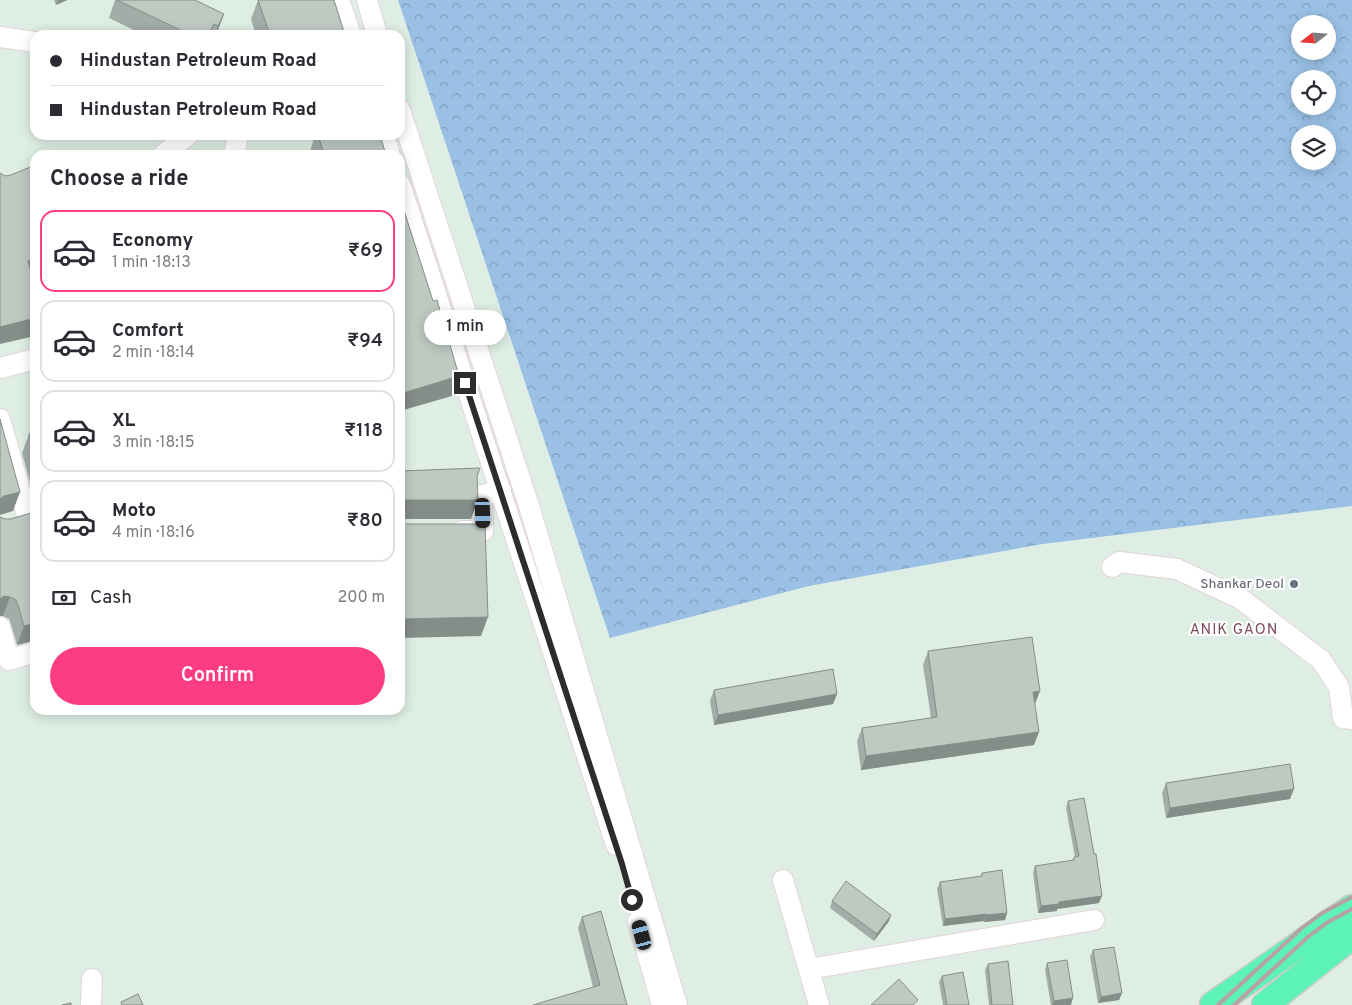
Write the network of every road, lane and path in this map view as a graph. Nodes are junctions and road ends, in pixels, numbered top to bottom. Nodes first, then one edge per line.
1 (339, 0) edge
2 (367, 0) edge
3 (349, 30) edge
4 (376, 30) edge
5 (0, 36) edge
6 (30, 41) edge
7 (405, 125) edge
8 (182, 140) edge
9 (169, 150) edge
10 (405, 199) edge
11 (30, 360) edge
12 (0, 368) edge
13 (0, 419) edge
14 (500, 491) junction
15 (24, 520) edge
16 (446, 531) edge
17 (1112, 567) dead end
18 (0, 626) edge
19 (30, 654) edge
20 (1352, 719) edge
21 (783, 880) dead end
22 (1352, 908) edge
23 (1094, 920) dead end
24 (1352, 936) edge
25 (808, 969) junction
26 (92, 979) dead end
27 (91, 1005) edge
28 (662, 1005) edge
29 (677, 1005) edge
30 (819, 1005) edge
31 (1213, 1005) edge
32 (1264, 1005) edge

1 - 3 street
2 - 4 street
5 - 6 street
7 - 29 street
8 - 9 street
10 - 14 street
11 - 12 street
13 - 15 street
14 - 16 street
14 - 28 street
17 - 20 street
18 - 19 street
21 - 25 street
22 - 31 main road
23 - 25 street
24 - 32 main road
25 - 30 street
26 - 27 street

